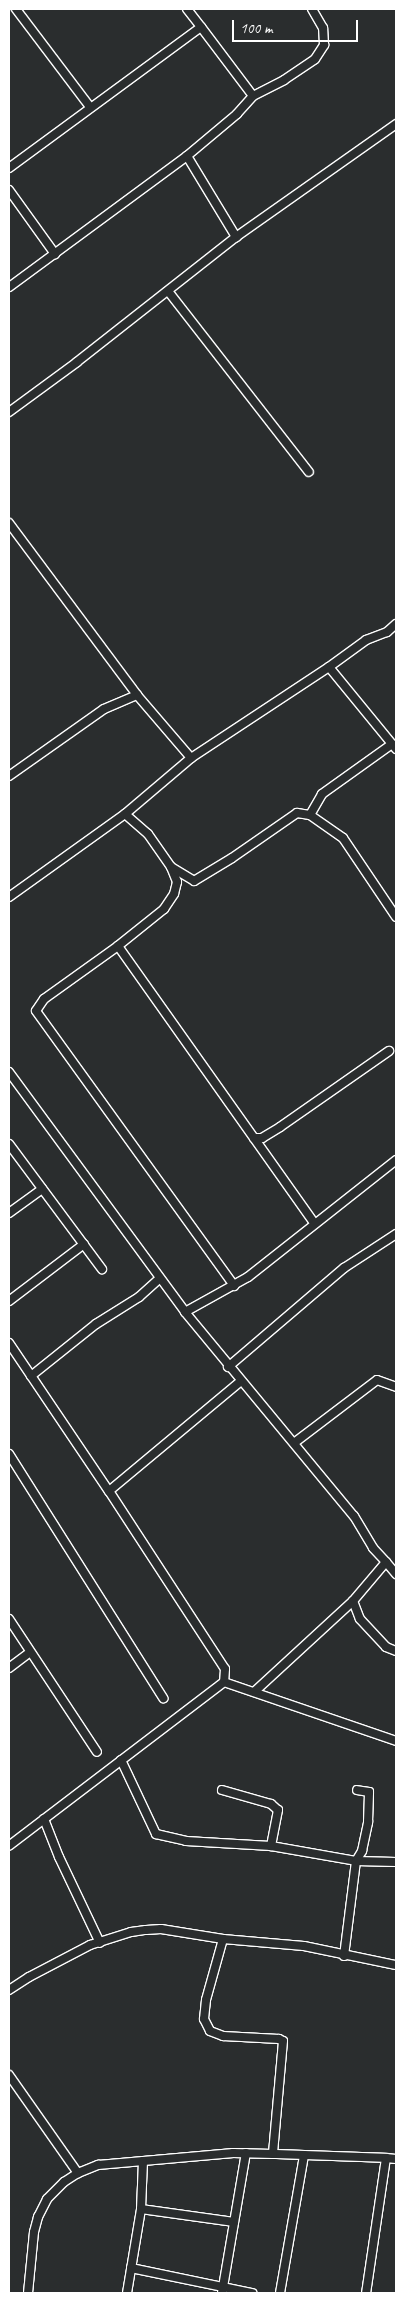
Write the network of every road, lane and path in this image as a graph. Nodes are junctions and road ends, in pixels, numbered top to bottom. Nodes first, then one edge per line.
1 (16, 9) edge
2 (188, 9) edge
3 (312, 9) edge
4 (201, 26) junction
5 (253, 96) junction
6 (90, 107) junction
7 (396, 124) edge
8 (187, 156) junction
9 (9, 168) edge
10 (9, 190) edge
11 (236, 237) junction
12 (55, 254) junction
13 (9, 287) edge
14 (168, 292) junction
15 (9, 412) edge
16 (309, 472) dead end
17 (9, 523) edge
18 (396, 624) edge
19 (329, 667) junction
20 (138, 695) junction
21 (394, 746) edge
22 (191, 758) junction
23 (9, 776) edge
24 (125, 814) junction
25 (310, 815) junction
26 (171, 868) junction
27 (9, 897) edge
28 (396, 917) edge
29 (118, 946) junction
30 (389, 1051) dead end
31 (9, 1072) edge
32 (254, 1138) junction
33 (9, 1144) edge
34 (396, 1160) edge
35 (42, 1189) junction
36 (9, 1213) edge
37 (314, 1223) junction
38 (396, 1234) edge
39 (84, 1244) junction
40 (102, 1269) dead end
41 (160, 1278) junction
42 (234, 1286) junction
43 (9, 1301) edge
44 (185, 1312) junction
45 (9, 1343) edge
46 (228, 1366) junction
47 (31, 1376) junction
48 (240, 1382) junction
49 (396, 1387) edge
50 (294, 1443) junction
51 (9, 1454) edge
52 (109, 1491) junction
53 (386, 1562) junction
54 (396, 1574) edge
55 (353, 1601) junction
56 (9, 1619) edge
57 (396, 1651) edge
58 (30, 1652) junction
59 (9, 1668) edge
60 (224, 1682) junction
61 (254, 1692) junction
62 (163, 1698) dead end
63 (396, 1741) edge
64 (97, 1752) dead end
65 (121, 1760) junction
66 (222, 1790) dead end
67 (357, 1790) dead end
68 (44, 1819) junction
69 (9, 1846) edge
70 (271, 1846) junction
71 (356, 1861) junction
72 (396, 1862) edge
73 (223, 1938) junction
74 (100, 1942) junction
75 (344, 1956) junction
76 (396, 1965) edge
77 (9, 1990) edge
78 (9, 2075) edge
79 (246, 2154) junction
80 (273, 2154) junction
81 (304, 2155) junction
82 (386, 2158) junction
83 (396, 2159) edge
84 (143, 2160) junction
85 (78, 2173) junction
86 (140, 2209) junction
87 (234, 2222) junction
88 (131, 2268) junction
89 (222, 2290) edge
90 (28, 2293) edge
91 (127, 2293) edge
92 (252, 2293) edge
93 (280, 2293) edge
94 (366, 2293) edge

1 - 6 street
2 - 4 street
3 - 5 street
4 - 5 street
4 - 6 street
5 - 8 street
6 - 9 street
7 - 11 street
8 - 11 street
8 - 12 street
10 - 12 street
11 - 14 street
12 - 13 street
14 - 15 street
14 - 16 street
17 - 20 street
18 - 19 street
19 - 21 street
19 - 22 street
20 - 22 street
20 - 23 street
21 - 25 street
22 - 24 street
24 - 26 street
24 - 27 street
25 - 26 street
25 - 28 street
26 - 29 street
29 - 32 street
29 - 42 street
30 - 32 street
31 - 41 street
32 - 37 street
33 - 35 street
34 - 37 street
35 - 36 street
35 - 39 street
37 - 42 street
38 - 46 street
39 - 40 street
39 - 43 street
41 - 44 street
41 - 47 street
42 - 44 street
44 - 46 street
45 - 47 street
46 - 48 street
47 - 52 street
48 - 50 street
48 - 52 street
49 - 50 street
50 - 53 street
51 - 62 street
52 - 60 street
53 - 54 street
53 - 55 street
55 - 57 street
55 - 61 street
56 - 58 street
58 - 59 street
58 - 64 street
60 - 61 street
60 - 65 street
61 - 63 street
65 - 68 street
65 - 70 street
66 - 70 street
67 - 71 street
68 - 69 street
68 - 74 street
70 - 71 street
71 - 72 street
71 - 75 street
73 - 74 street
73 - 75 street
73 - 80 street
74 - 77 street
75 - 76 street
78 - 85 street
79 - 80 street
79 - 84 street
79 - 87 street
80 - 81 street
81 - 82 street
81 - 93 street
82 - 83 street
82 - 94 street
84 - 85 street
84 - 86 street
85 - 90 street
86 - 87 street
86 - 88 street
87 - 89 street
88 - 89 street
88 - 91 street
89 - 92 street

